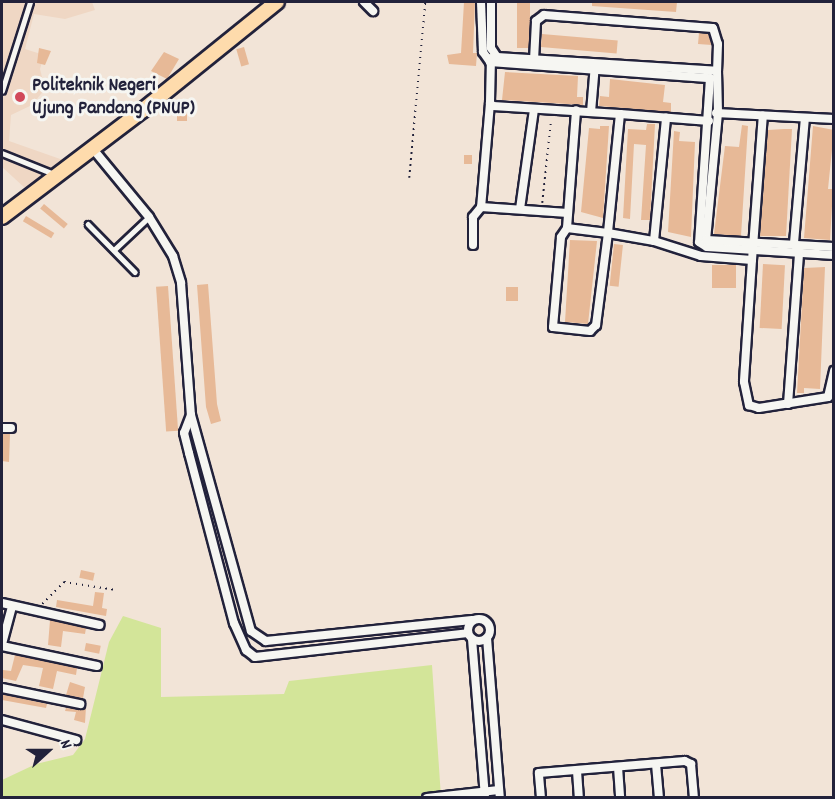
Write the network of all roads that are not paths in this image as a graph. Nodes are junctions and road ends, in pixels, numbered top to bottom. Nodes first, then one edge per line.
1 (30, 2) edge
2 (277, 2) edge
3 (364, 2) edge
4 (481, 2) edge
5 (492, 2) edge
6 (374, 11) dead end
7 (492, 52) junction
8 (534, 60) junction
9 (490, 62) junction
10 (595, 66) junction
11 (717, 71) junction
12 (2, 92) edge
13 (490, 103) junction
14 (534, 109) junction
15 (576, 110) junction
16 (591, 112) junction
17 (620, 114) junction
18 (763, 115) junction
19 (712, 116) junction
20 (666, 118) junction
21 (805, 118) junction
22 (834, 119) edge
23 (93, 149) junction
24 (2, 153) edge
25 (56, 175) junction
26 (481, 207) junction
27 (520, 209) junction
28 (568, 213) junction
29 (2, 217) edge
30 (149, 217) junction
31 (88, 224) dead end
32 (567, 228) junction
33 (608, 233) junction
34 (654, 241) junction
35 (703, 241) junction
36 (794, 243) junction
37 (473, 244) dead end
38 (751, 246) junction
39 (834, 247) edge
40 (681, 249) junction
41 (114, 250) junction
42 (799, 253) junction
43 (834, 255) edge
44 (752, 260) junction
45 (135, 272) dead end
46 (834, 371) edge
47 (788, 404) junction
48 (191, 415) junction
49 (2, 603) edge
50 (12, 606) junction
51 (472, 621) junction
52 (100, 625) dead end
53 (470, 636) junction
54 (487, 638) junction
55 (2, 645) edge
56 (97, 666) dead end
57 (2, 687) edge
58 (80, 704) dead end
59 (2, 720) edge
60 (76, 740) dead end
61 (656, 764) junction
62 (618, 767) junction
63 (577, 771) junction
64 (500, 794) edge
65 (484, 795) edge
66 (440, 797) edge
67 (427, 798) edge
68 (541, 798) edge
69 (579, 798) edge
70 (620, 798) edge
71 (659, 798) edge
72 (694, 798) edge

1 - 12 lane
2 - 23 main road
3 - 6 street
4 - 9 street
5 - 7 street
7 - 8 street
7 - 9 street
8 - 10 street
8 - 11 street
9 - 10 street
9 - 13 street
10 - 11 street
10 - 16 street
10 - 19 street
11 - 19 street
13 - 14 street
13 - 26 street
14 - 15 street
14 - 27 street
15 - 16 street
15 - 28 street
16 - 17 street
17 - 20 street
17 - 33 street
18 - 19 street
18 - 21 street
18 - 38 street
19 - 20 street
19 - 35 street
20 - 34 street
21 - 22 street
21 - 36 street
23 - 25 main road
23 - 30 street
24 - 25 lane
25 - 29 main road
26 - 27 street
26 - 37 street
27 - 28 street
28 - 32 street
30 - 41 lane
30 - 48 street
31 - 41 lane
32 - 33 street
32 - 33 street
33 - 34 street
34 - 40 street
35 - 38 street
35 - 40 street
36 - 38 street
36 - 39 street
36 - 42 street
38 - 42 street
38 - 44 street
40 - 44 street
41 - 45 lane
42 - 43 street
42 - 47 street
44 - 47 street
46 - 47 street
48 - 51 street
48 - 53 street
49 - 50 street
50 - 52 street
50 - 55 street
51 - 53 street
51 - 54 street
53 - 54 street
53 - 65 street
54 - 64 street
55 - 56 street
57 - 58 street
59 - 60 street
61 - 62 street
61 - 71 street
61 - 72 street
62 - 63 street
62 - 70 street
63 - 68 street
63 - 69 street
64 - 65 street
65 - 66 street
66 - 67 street

